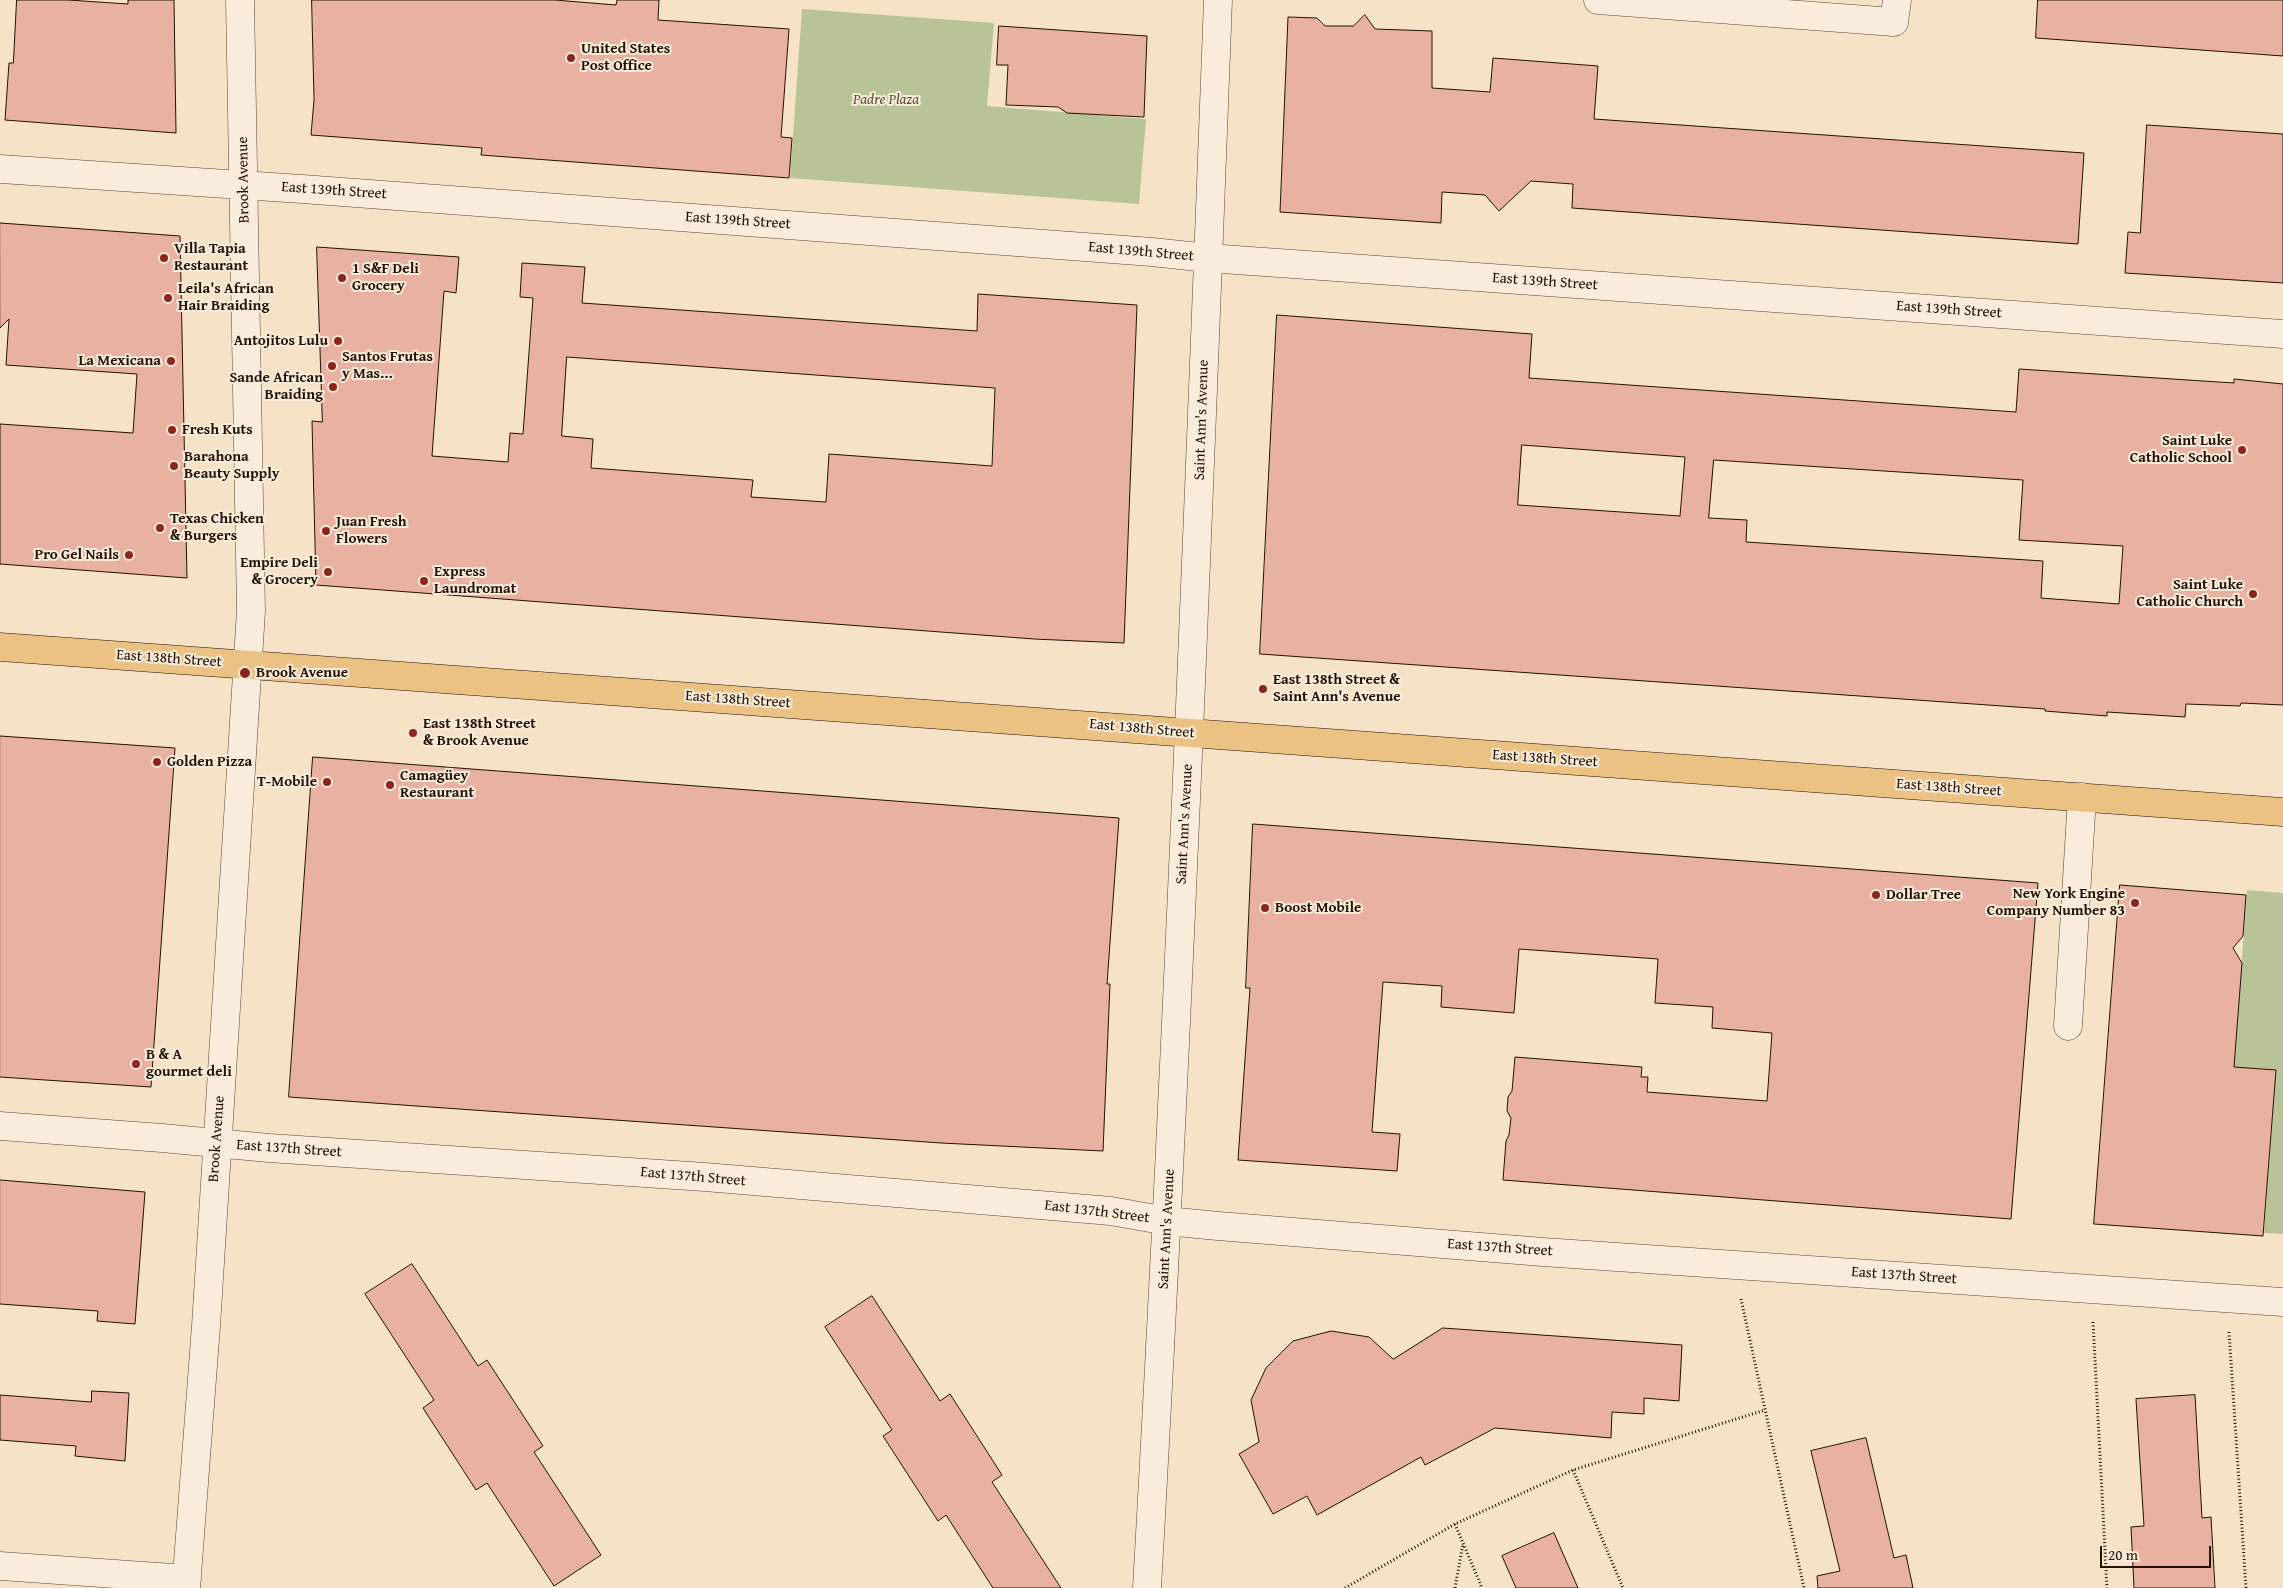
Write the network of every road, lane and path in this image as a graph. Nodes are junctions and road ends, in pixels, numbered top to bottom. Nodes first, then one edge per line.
1 (240, 0) edge
2 (1218, 0) edge
3 (1598, 0) edge
4 (1897, 0) edge
5 (0, 169) edge
6 (244, 185) junction
7 (1208, 258) junction
8 (2283, 334) edge
9 (0, 647) edge
10 (249, 665) junction
11 (1189, 733) junction
12 (2082, 797) junction
13 (2283, 812) edge
14 (2068, 1026) dead end
15 (0, 1126) edge
16 (216, 1143) junction
17 (1167, 1221) junction
18 (1733, 1264) junction
19 (2091, 1289) junction
20 (2227, 1299) junction
21 (2283, 1302) edge
22 (1765, 1410) junction
23 (1573, 1470) junction
24 (1455, 1524) junction
25 (1463, 1544) junction
26 (0, 1566) edge
27 (186, 1583) edge
28 (1147, 1588) edge
29 (1345, 1588) edge
30 (1454, 1588) edge
31 (1482, 1588) edge
32 (1623, 1588) edge
33 (1804, 1588) edge
34 (2107, 1588) edge
35 (2246, 1588) edge

1 - 6 street, Brook Avenue
2 - 7 street, Saint Ann's Avenue
3 - 4 street
5 - 6 street, East 139th Street
6 - 7 street, East 139th Street
6 - 10 street, Brook Avenue
7 - 8 street, East 139th Street
7 - 11 street, Saint Ann's Avenue
9 - 10 main road, East 138th Street
10 - 11 main road, East 138th Street
10 - 16 street, Brook Avenue
11 - 12 main road, East 138th Street
11 - 17 street, Saint Ann's Avenue
12 - 13 main road, East 138th Street
12 - 14 street
15 - 16 street, East 137th Street
16 - 17 street, East 137th Street
16 - 27 street, Brook Avenue
17 - 18 street, East 137th Street
17 - 28 street, Saint Ann's Avenue
18 - 19 street, East 137th Street
18 - 22 path
19 - 20 street, East 137th Street
19 - 34 path
20 - 21 street, East 137th Street
20 - 35 path
22 - 23 path
22 - 33 path
23 - 24 path
23 - 32 path
24 - 25 path
24 - 29 path
25 - 30 path
25 - 31 path
26 - 27 street

